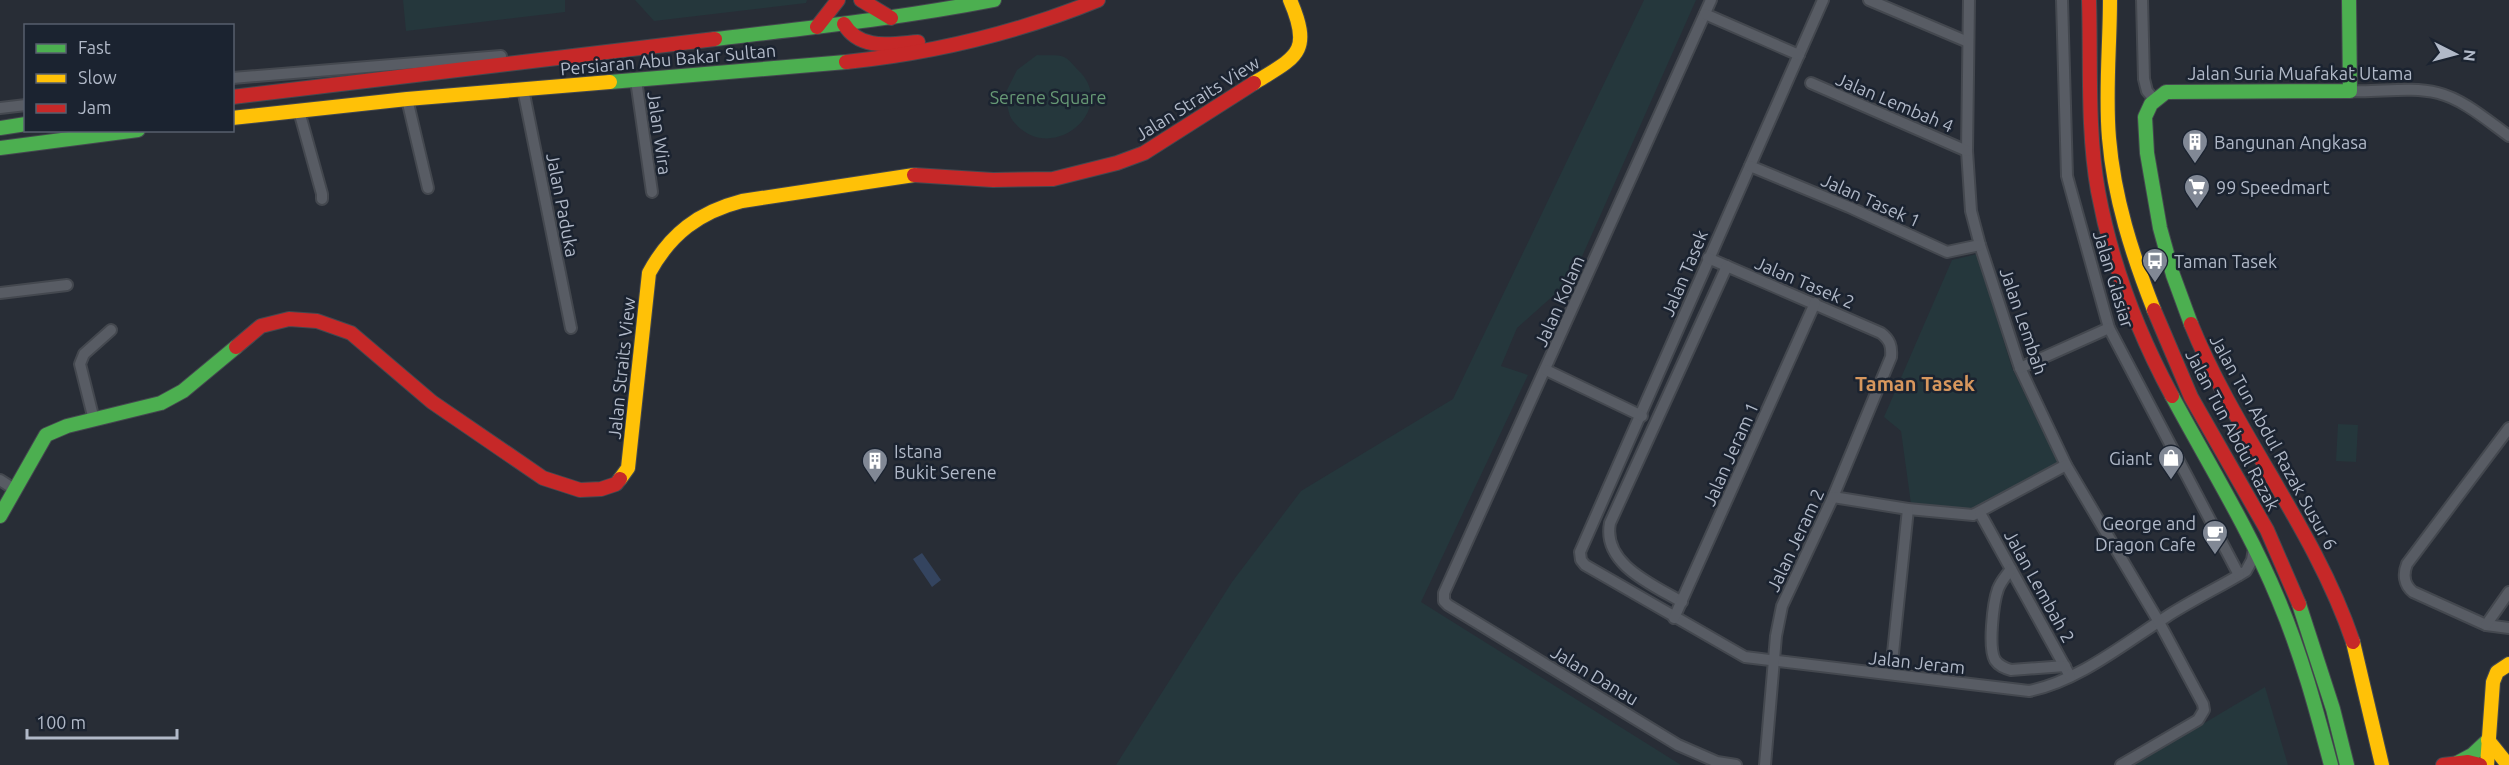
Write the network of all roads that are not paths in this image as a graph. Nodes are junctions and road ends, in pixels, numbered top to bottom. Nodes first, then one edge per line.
1 (839, 0) edge
2 (860, 0) edge
3 (994, 0) edge
4 (1098, 0) edge
5 (1290, 0) edge
6 (1711, 0) edge
7 (1823, 0) edge
8 (1869, 0) edge
9 (1969, 0) edge
10 (2062, 0) edge
11 (2082, 0) edge
12 (2089, 0) edge
13 (2110, 0) edge
14 (2142, 0) edge
15 (2349, 0) edge
16 (1705, 14) junction
17 (891, 18) junction
18 (863, 22) junction
19 (844, 24) junction
20 (2088, 24) junction
21 (817, 27) junction
22 (1000, 33) junction
23 (1968, 42) junction
24 (860, 43) junction
25 (581, 55) junction
26 (1799, 55) junction
27 (738, 72) junction
28 (234, 78) edge
29 (636, 80) junction
30 (1811, 83) dead end
31 (523, 89) junction
32 (2356, 91) junction
33 (234, 97) edge
34 (408, 99) junction
35 (2154, 99) junction
36 (24, 105) edge
37 (0, 108) edge
38 (298, 111) junction
39 (234, 118) edge
40 (24, 124) edge
41 (0, 128) edge
42 (123, 132) edge
43 (2509, 136) edge
44 (0, 148) edge
45 (1966, 151) junction
46 (1750, 166) junction
47 (428, 188) dead end
48 (652, 192) dead end
49 (321, 199) dead end
50 (1980, 245) junction
51 (1708, 258) junction
52 (1726, 266) junction
53 (67, 285) dead end
54 (0, 293) edge
55 (1815, 303) junction
56 (571, 328) dead end
57 (2109, 328) junction
58 (111, 330) dead end
59 (1888, 339) joint
60 (2020, 368) junction
61 (1546, 370) junction
62 (1642, 416) junction
63 (94, 420) junction
64 (2509, 428) edge
65 (2066, 465) junction
66 (0, 480) edge
67 (14, 489) junction
68 (1833, 497) junction
69 (1908, 509) junction
70 (1980, 513) junction
71 (0, 516) edge
72 (2254, 548) junction
73 (1581, 560) joint
74 (2011, 569) junction
75 (2243, 573) junction
76 (2270, 579) junction
77 (2509, 592) edge
78 (1444, 601) joint
79 (1682, 602) junction
80 (1674, 618) junction
81 (2159, 622) junction
82 (2486, 625) junction
83 (2508, 627) edge
84 (1893, 653) dead end
85 (1774, 662) junction
86 (2507, 665) edge
87 (2068, 671) junction
88 (2488, 740) junction
89 (2457, 762) junction
90 (1736, 765) edge
91 (1765, 765) edge
92 (2121, 765) edge
93 (2331, 765) edge
94 (2347, 765) edge
95 (2382, 765) edge
96 (2443, 765) edge
97 (2480, 765) edge
98 (2487, 765) edge
99 (2508, 765) edge

1 - 19 street
1 - 21 main road
2 - 17 main road
2 - 18 street
3 - 17 main road, Persiaran Abu Bakar Sultan
4 - 22 main road, Persiaran Abu Bakar Sultan
5 - 63 main road, Jalan Straits View
6 - 16 street, Jalan Kolam
7 - 26 street, Jalan Tasek
8 - 23 street
9 - 23 street, Jalan Lembah
10 - 57 street, Jalan Glasiar
11 - 20 street
12 - 20 main road, Jalan Tun Abdul Razak
13 - 94 main road, Jalan Tun Abdul Razak
14 - 35 street
15 - 32 main road
16 - 26 street
16 - 61 street, Jalan Kolam
17 - 18 main road, Persiaran Abu Bakar Sultan
18 - 19 main road, Persiaran Abu Bakar Sultan
18 - 24 main road
19 - 21 main road, Persiaran Abu Bakar Sultan
19 - 24 main road
20 - 72 main road, Jalan Tun Abdul Razak
21 - 25 main road, Persiaran Abu Bakar Sultan
22 - 24 main road
22 - 27 main road, Persiaran Abu Bakar Sultan
23 - 45 street, Jalan Lembah
24 - 27 main road
25 - 28 street
25 - 33 main road, Persiaran Abu Bakar Sultan
26 - 46 street, Jalan Tasek
27 - 29 main road, Persiaran Abu Bakar Sultan
29 - 31 main road, Persiaran Abu Bakar Sultan
29 - 48 street, Jalan Wira
30 - 45 street, Jalan Lembah 4
31 - 34 main road, Persiaran Abu Bakar Sultan
31 - 56 street, Jalan Paduka
32 - 35 main road, Jalan Suria Muafakat Utama
32 - 43 street, Jalan Suria Muafakat Utama
34 - 38 main road, Persiaran Abu Bakar Sultan
34 - 47 street
35 - 95 main road, Jalan Tun Abdul Razak Susur 6
36 - 37 street
38 - 39 main road, Persiaran Abu Bakar Sultan
38 - 49 street
40 - 41 main road
42 - 44 main road
45 - 50 street, Jalan Lembah
46 - 50 street, Jalan Tasek 1
46 - 51 street, Jalan Tasek
50 - 60 street, Jalan Lembah
51 - 52 street, Jalan Tasek 2
51 - 62 street, Jalan Tasek
52 - 55 street, Jalan Tasek 2
52 - 79 street, Jalan Tasek
53 - 54 street
55 - 59 street, Jalan Tasek 2
55 - 79 street, Jalan Jeram 1
57 - 60 street
57 - 75 street, Jalan Glasiar
58 - 63 street
59 - 68 street, Jalan Jeram 2
60 - 65 street, Jalan Lembah
61 - 62 street
61 - 78 street, Jalan Kolam
62 - 73 street, Jalan Tasek
63 - 67 main road, Jalan Straits View
64 - 82 street
65 - 70 street
65 - 81 street, Jalan Lembah
66 - 67 street
67 - 71 main road, Jalan Straits View
68 - 69 street
68 - 85 street, Jalan Jeram 2
69 - 70 street
69 - 84 street
70 - 74 street, Jalan Lembah 2
72 - 75 street
72 - 76 main road, Jalan Tun Abdul Razak
73 - 80 street, Jalan Jeram
74 - 87 street, Jalan Lembah 2
74 - 87 street
75 - 76 street
75 - 81 street, Jalan Jeram
76 - 93 main road, Jalan Tun Abdul Razak
77 - 82 street
78 - 90 street, Jalan Danau
79 - 80 street, Jalan Jeram 1
80 - 85 street, Jalan Jeram
81 - 87 street, Jalan Jeram
81 - 92 street
82 - 83 street
85 - 87 street, Jalan Jeram
85 - 91 street, Jalan Jeram 2
86 - 88 main road
88 - 89 main road
88 - 98 main road
88 - 99 main road
89 - 96 main road
89 - 97 main road

